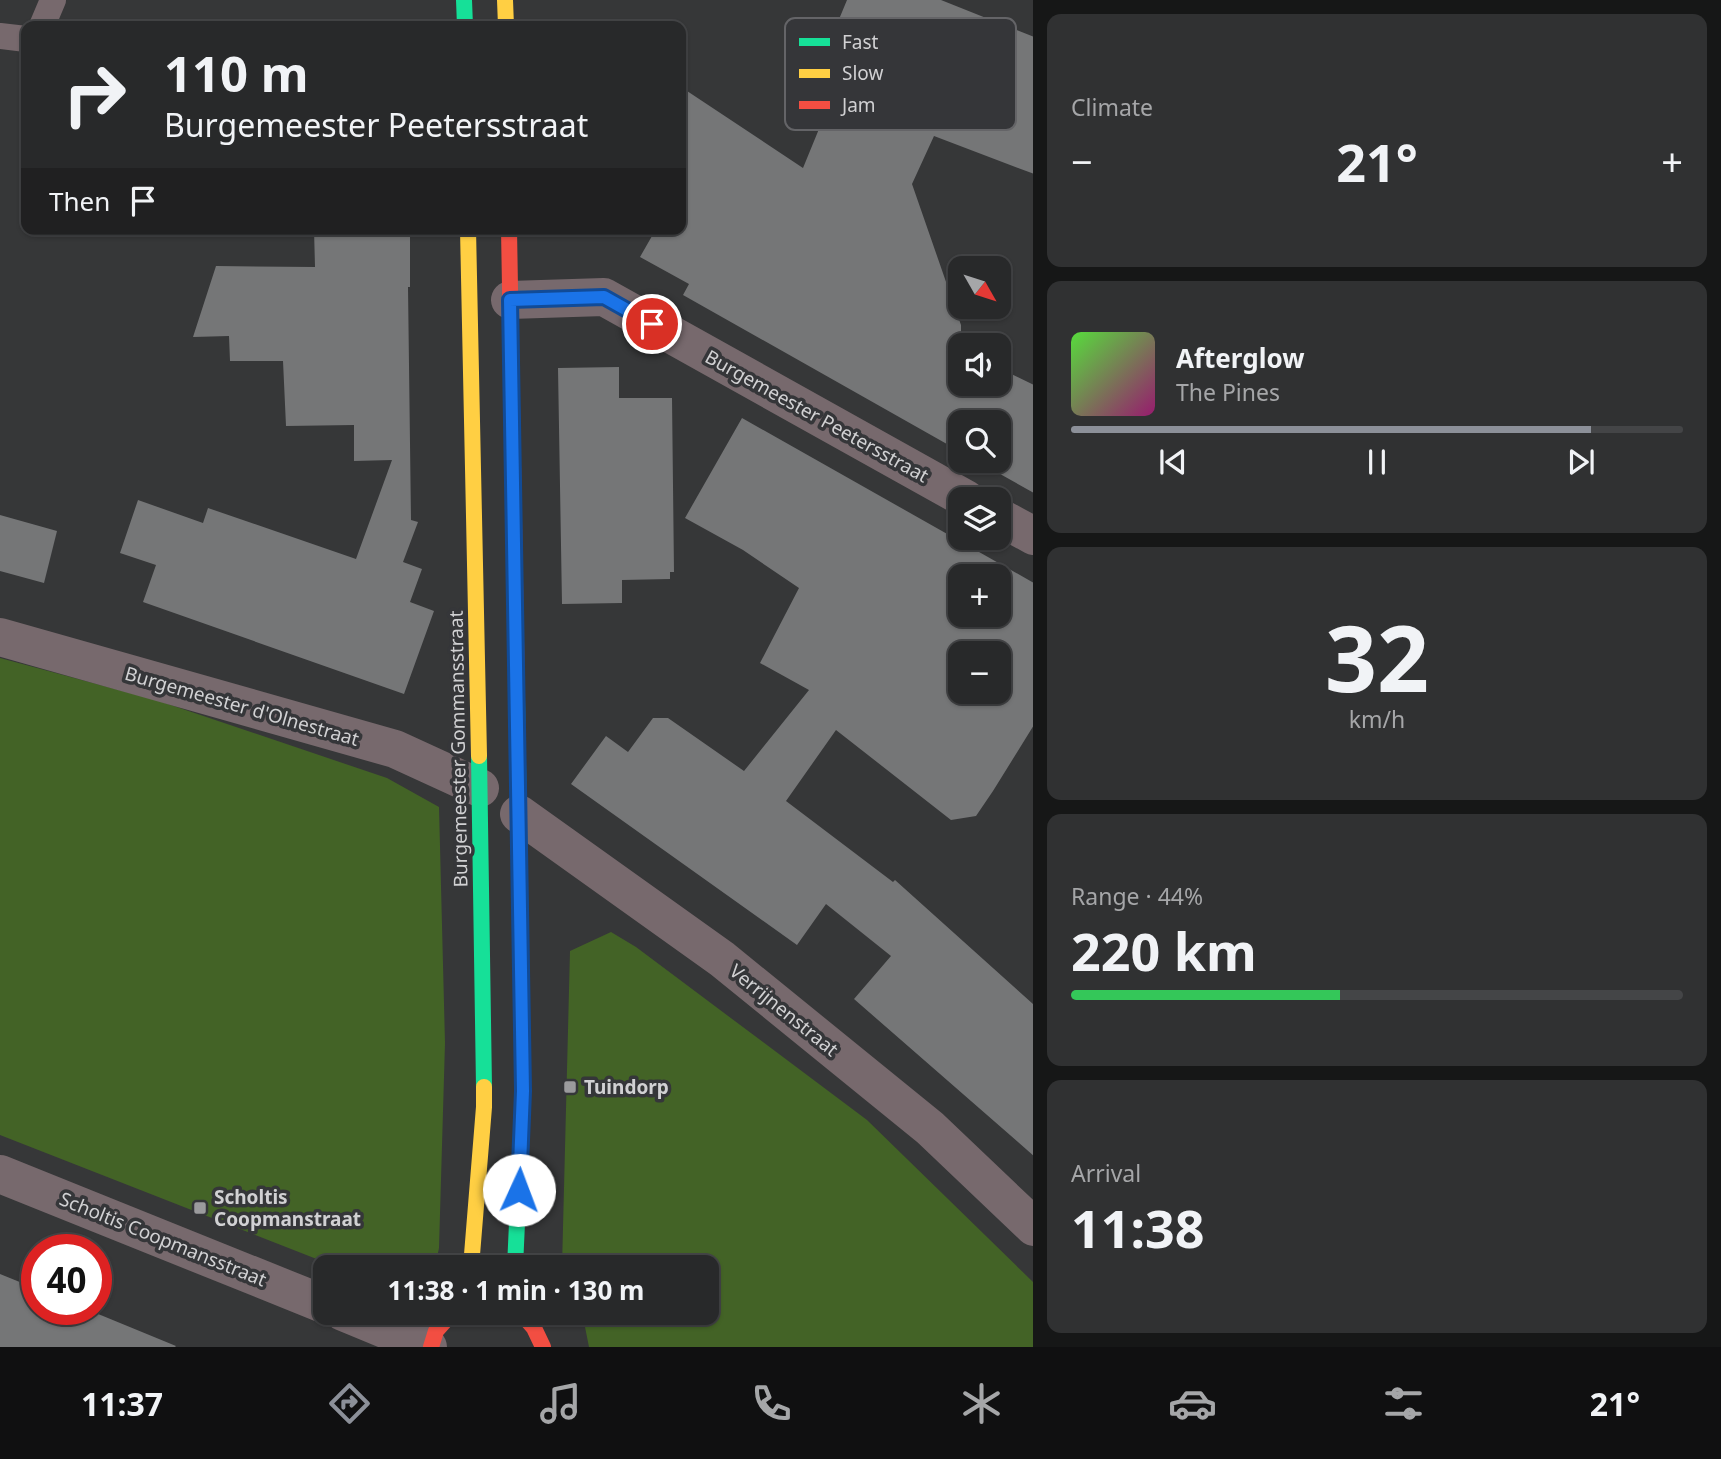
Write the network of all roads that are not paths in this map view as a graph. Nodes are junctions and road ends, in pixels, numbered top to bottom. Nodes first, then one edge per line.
1 (53, 0) edge
2 (464, 0) edge
3 (505, 0) edge
4 (44, 21) edge
5 (465, 21) edge
6 (506, 21) edge
7 (0, 36) edge
8 (21, 38) edge
9 (468, 235) edge
10 (509, 235) edge
11 (510, 300) junction
12 (948, 489) edge
13 (1011, 524) edge
14 (1033, 536) edge
15 (0, 637) edge
16 (480, 788) junction
17 (519, 814) junction
18 (0, 1174) edge
19 (1033, 1227) edge
20 (472, 1255) edge
21 (516, 1255) edge
22 (313, 1301) edge
23 (375, 1325) edge
24 (441, 1325) edge
25 (533, 1325) edge
26 (429, 1347) edge
27 (543, 1347) edge

1 - 4 lane
2 - 5 street
3 - 6 street
7 - 8 lane
9 - 16 street, Burgemeester Gommansstraat
10 - 11 street
11 - 12 street, Burgemeester Peetersstraat
11 - 17 street
13 - 14 street
15 - 16 street, Burgemeester d'Olnestraat
16 - 17 street
16 - 20 street, Burgemeester Gommansstraat
17 - 19 street, Verrijnenstraat
17 - 21 street
18 - 22 street, Scholtis Coopmansstraat
23 - 26 street
24 - 26 street
25 - 27 street

